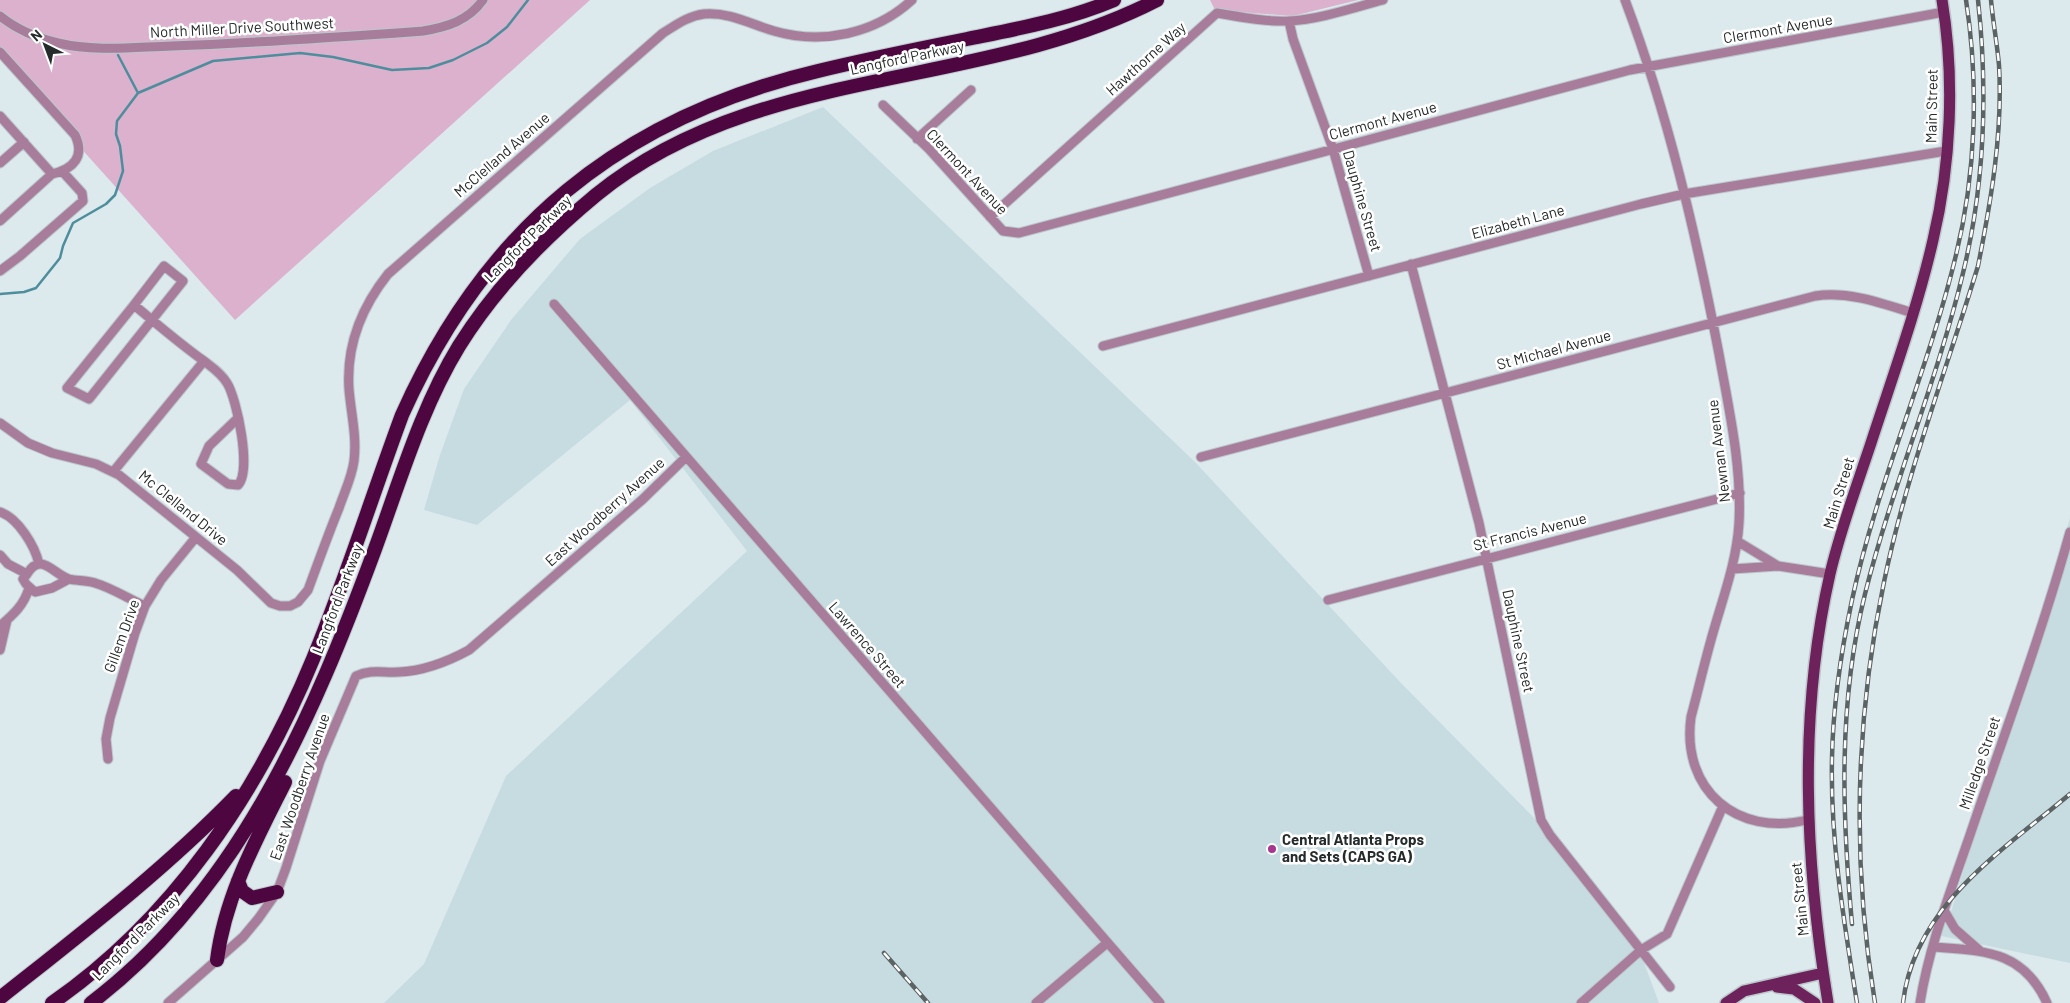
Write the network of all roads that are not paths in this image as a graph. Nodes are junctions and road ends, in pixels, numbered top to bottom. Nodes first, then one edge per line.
1 (483, 0) edge
2 (912, 0) edge
3 (1114, 0) edge
4 (1157, 0) edge
5 (1383, 0) edge
6 (1625, 0) edge
7 (1942, 0) edge
8 (1944, 12) junction
9 (0, 16) edge
10 (1289, 21) junction
11 (0, 52) edge
12 (1650, 66) junction
13 (971, 90) dead end
14 (883, 105) dead end
15 (0, 116) edge
16 (917, 139) junction
17 (24, 142) junction
18 (1334, 149) junction
19 (1946, 152) junction
20 (0, 163) edge
21 (62, 171) junction
22 (52, 174) junction
23 (1684, 194) junction
24 (990, 217) junction
25 (0, 221) edge
26 (1411, 264) junction
27 (0, 271) edge
28 (1369, 276) junction
29 (554, 304) dead end
30 (134, 305) junction
31 (1914, 313) junction
32 (152, 320) junction
33 (1713, 322) junction
34 (1103, 346) dead end
35 (204, 361) junction
36 (1445, 392) junction
37 (238, 418) junction
38 (0, 423) edge
39 (686, 457) junction
40 (1201, 457) dead end
41 (113, 472) junction
42 (1740, 493) junction
43 (0, 512) edge
44 (2070, 532) edge
45 (196, 537) junction
46 (1736, 542) junction
47 (0, 555) edge
48 (1486, 558) junction
49 (318, 563) joint
50 (39, 564) junction
51 (1778, 566) junction
52 (1732, 569) junction
53 (27, 574) junction
54 (1830, 574) junction
55 (68, 579) junction
56 (29, 588) junction
57 (1328, 600) dead end
58 (145, 606) junction
59 (3, 623) edge
60 (0, 650) edge
61 (313, 708) junction
62 (108, 759) dead end
63 (254, 777) junction
64 (1723, 806) junction
65 (1807, 820) junction
66 (238, 881) junction
67 (276, 892) junction
68 (1945, 912) junction
69 (1108, 943) junction
70 (1933, 947) junction
71 (1641, 950) junction
72 (1980, 951) junction
73 (217, 960) junction
74 (1823, 973) junction
75 (1766, 986) junction
76 (1670, 987) dead end
77 (0, 998) edge
78 (4, 1003) edge
79 (52, 1003) edge
80 (91, 1003) edge
81 (168, 1003) edge
82 (1036, 1003) edge
83 (1160, 1003) edge
84 (1581, 1003) edge
85 (1726, 1003) edge
86 (1815, 1003) edge
87 (1828, 1003) edge
88 (1920, 1003) edge
89 (2046, 1003) edge

1 - 9 street, North Miller Drive Southwest
2 - 49 street, McClelland Avenue
3 - 63 highway, Langford Parkway
4 - 61 highway, Langford Parkway
5 - 10 street, Hawthorne Way
6 - 12 street, Newnan Avenue
7 - 8 main road, Main Street
8 - 12 street, Clermont Avenue
8 - 19 main road, Main Street
10 - 18 street, Dauphine Street
10 - 24 street, Hawthorne Way
11 - 21 street
12 - 18 street, Clermont Avenue
12 - 23 street, Newnan Avenue
13 - 16 street
14 - 16 street, Clermont Avenue
15 - 17 street
16 - 24 street, Clermont Avenue
17 - 20 street
17 - 22 street
18 - 24 street, Clermont Avenue
18 - 28 street, Dauphine Street
19 - 23 street, Elizabeth Lane
19 - 31 main road, Main Street
21 - 22 street
21 - 27 street
22 - 25 street
23 - 26 street, Elizabeth Lane
23 - 33 street, Newnan Avenue
26 - 28 street, Elizabeth Lane
26 - 36 street, Dauphine Street
28 - 34 street, Elizabeth Lane
29 - 39 street, Lawrence Street
30 - 32 street
30 - 32 street
30 - 32 street
31 - 33 street, St Michael Avenue
31 - 54 main road, Main Street
32 - 35 street
33 - 36 street, St Michael Avenue
33 - 42 street, Newnan Avenue
35 - 37 street
35 - 41 street
36 - 40 street, St Michael Avenue
36 - 48 street, Dauphine Street
37 - 37 street
38 - 41 street, Mc Clelland Drive
39 - 67 street, East Woodberry Avenue
39 - 69 street, Lawrence Street
41 - 45 street, Mc Clelland Drive
42 - 46 street, Newnan Avenue
42 - 48 street, St Francis Avenue
43 - 50 street
44 - 68 street, Milledge Street
45 - 49 street, Mc Clelland Drive
45 - 58 street, Gillem Drive
46 - 51 street
46 - 52 street, Newnan Avenue
47 - 53 street
48 - 57 street, St Francis Avenue
48 - 71 street, Dauphine Street
50 - 53 street
50 - 55 street
51 - 52 street
51 - 54 street
52 - 64 street, Newnan Avenue
53 - 56 street
54 - 65 main road, Main Street
55 - 56 street
55 - 58 street
56 - 59 street
58 - 62 street, Gillem Drive
59 - 60 street
61 - 66 highway
61 - 80 highway, Langford Parkway
63 - 77 highway
63 - 79 highway, Langford Parkway
64 - 65 street, Newnan Avenue
64 - 71 street
65 - 74 main road, Main Street
66 - 67 highway
66 - 73 highway
67 - 73 street, East Woodberry Avenue
68 - 70 street, Milledge Street
68 - 72 street
69 - 82 street
69 - 83 street, Lawrence Street
70 - 72 street
70 - 88 street, Milledge Street
71 - 76 street, Dauphine Street
71 - 84 street
72 - 89 street
73 - 81 street, East Woodberry Avenue
74 - 75 main road
74 - 87 main road, Main Street
75 - 85 main road
75 - 86 main road
77 - 78 street

